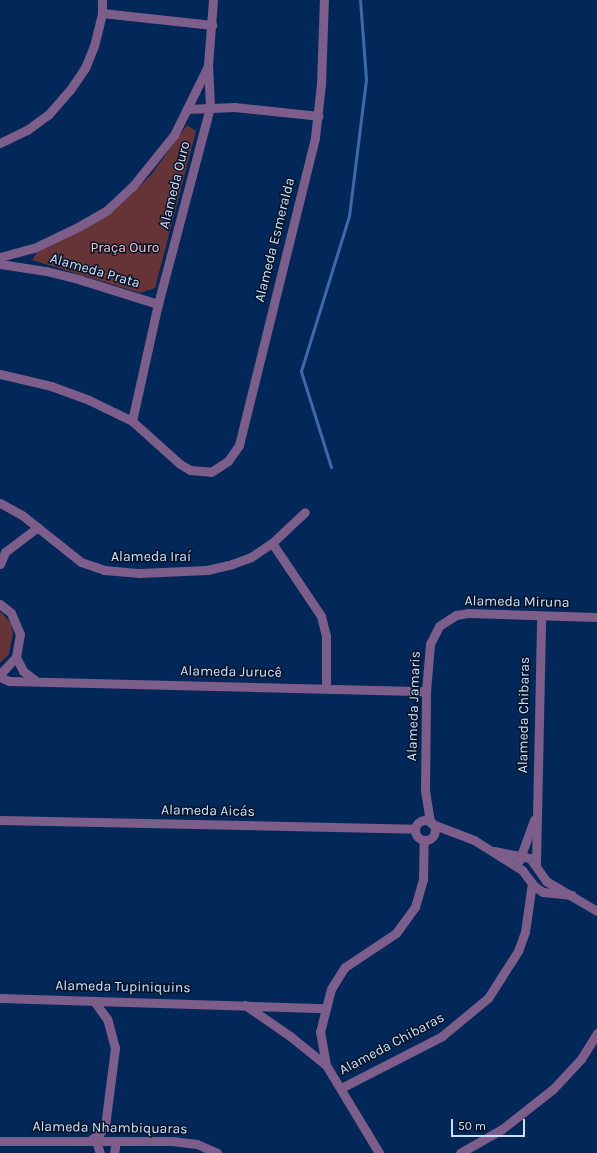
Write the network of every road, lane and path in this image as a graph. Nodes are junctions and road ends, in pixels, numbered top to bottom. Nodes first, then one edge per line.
1 (102, 0) edge
2 (213, 0) edge
3 (324, 0) edge
4 (102, 14) junction
5 (212, 25) junction
6 (208, 65) junction
7 (210, 107) junction
8 (188, 109) junction
9 (319, 116) junction
10 (0, 142) edge
11 (0, 257) edge
12 (0, 264) edge
13 (158, 304) junction
14 (0, 374) edge
15 (132, 422) junction
16 (0, 504) edge
17 (305, 512) dead end
18 (38, 527) junction
19 (272, 543) junction
20 (0, 564) edge
21 (0, 604) edge
22 (541, 616) junction
23 (597, 617) edge
24 (439, 626) joint
25 (16, 657) junction
26 (0, 674) edge
27 (0, 677) edge
28 (35, 680) junction
29 (326, 688) junction
30 (426, 691) junction
31 (425, 790) junction
32 (536, 815) junction
33 (0, 820) edge
34 (431, 823) junction
35 (418, 825) junction
36 (463, 836) junction
37 (428, 839) junction
38 (490, 850) junction
39 (521, 855) junction
40 (536, 864) junction
41 (517, 867) junction
42 (546, 881) junction
43 (532, 883) junction
44 (542, 892) junction
45 (572, 896) junction
46 (529, 906) junction
47 (597, 911) edge
48 (0, 998) edge
49 (94, 1001) junction
50 (245, 1005) junction
51 (325, 1008) junction
52 (597, 1033) edge
53 (326, 1065) junction
54 (341, 1088) junction
55 (0, 1140) edge
56 (92, 1141) junction
57 (116, 1142) junction
58 (100, 1153) edge
59 (114, 1153) edge
60 (217, 1153) edge
61 (379, 1153) edge
62 (460, 1153) edge

1 - 4 street
2 - 5 street, Alameda Ouro
3 - 9 street, Alameda Esmeralda
4 - 5 street
4 - 10 street
5 - 6 street, Alameda Ouro
6 - 7 street, Alameda Ouro
6 - 8 street
7 - 8 street
7 - 9 street
7 - 13 street, Alameda Ouro
8 - 11 street
9 - 15 street, Alameda Esmeralda
12 - 13 street, Alameda Prata
13 - 15 street, Alameda Ouro
14 - 15 street
16 - 18 street, Alameda Iraí
17 - 19 street, Alameda Iraí
18 - 19 street, Alameda Iraí
18 - 20 street
19 - 29 street
21 - 25 street
22 - 23 street, Alameda Miruna
22 - 24 street, Alameda Miruna
22 - 32 street, Alameda Chibaras
24 - 30 street, Alameda Jamaris
25 - 26 street
25 - 28 street
27 - 28 street, Alameda Jurucê
28 - 29 street, Alameda Jurucê
29 - 30 street, Alameda Jurucê
30 - 31 street, Alameda Jamaris
31 - 34 street, Alameda Jamaris
31 - 35 street, Alameda Jamaris
32 - 39 street
32 - 40 street, Alameda Chibaras
33 - 35 street, Alameda Aicás
34 - 35 street, Alameda Aicás
34 - 36 street
34 - 37 street, Alameda Jamaris
35 - 37 street
36 - 37 street
36 - 38 street
37 - 51 street
38 - 39 street
38 - 41 street
39 - 40 street
39 - 41 street
40 - 42 street
41 - 43 street
42 - 44 street
42 - 45 street
43 - 44 street
43 - 46 street, Alameda Chibaras
44 - 45 street
44 - 46 street
45 - 47 street
46 - 54 street, Alameda Chibaras
48 - 49 street, Alameda Tupiniquins
49 - 50 street, Alameda Tupiniquins
49 - 56 street
50 - 51 street, Alameda Tupiniquins
50 - 53 street
51 - 53 street
52 - 62 street
53 - 54 street
54 - 61 street
55 - 56 street, Alameda Nhambiquaras
56 - 57 street, Alameda Nhambiquaras
56 - 58 street
57 - 59 street
57 - 60 street, Alameda Nhambiquaras

